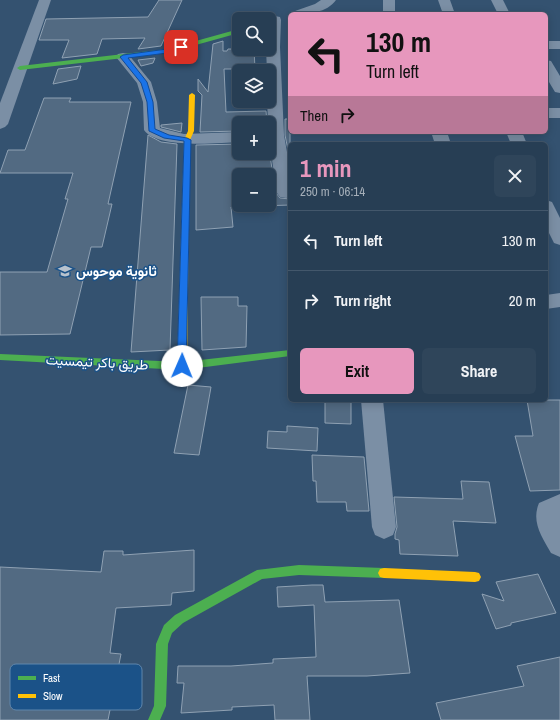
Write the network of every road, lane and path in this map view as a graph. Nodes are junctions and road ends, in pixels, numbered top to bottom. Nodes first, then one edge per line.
1 (45, 0) edge
2 (330, 0) edge
3 (390, 0) edge
4 (444, 0) edge
5 (498, 0) edge
6 (307, 12) edge
7 (389, 12) edge
8 (448, 12) edge
9 (503, 12) edge
10 (288, 17) edge
11 (276, 20) edge
12 (232, 33) edge
13 (548, 45) edge
14 (560, 45) edge
15 (273, 56) edge
16 (123, 57) junction
17 (20, 68) junction
18 (548, 68) edge
19 (560, 89) edge
20 (192, 95) dead end
21 (548, 113) edge
22 (560, 113) edge
23 (272, 116) edge
24 (0, 124) edge
25 (232, 137) edge
26 (187, 140) junction
27 (276, 152) edge
28 (286, 193) dead end
29 (548, 211) edge
30 (560, 239) edge
31 (560, 300) edge
32 (548, 302) edge
33 (288, 353) edge
34 (0, 357) edge
35 (182, 366) junction
36 (372, 402) edge
37 (560, 505) edge
38 (384, 527) dead end
39 (560, 546) edge
40 (475, 577) dead end
41 (154, 720) edge

1 - 17 street
2 - 6 street
3 - 7 street
4 - 8 street
5 - 9 street
10 - 11 street
12 - 16 street
13 - 14 street
15 - 23 street
16 - 17 street
16 - 26 street
17 - 24 street
18 - 19 street
20 - 26 street
21 - 22 street
25 - 26 street
26 - 35 street
27 - 28 street
29 - 30 street
31 - 32 street
33 - 35 street, طريق باكر تيمسيت
34 - 35 street, طريق باكر تيمسيت
36 - 38 street
37 - 39 street
40 - 41 street

